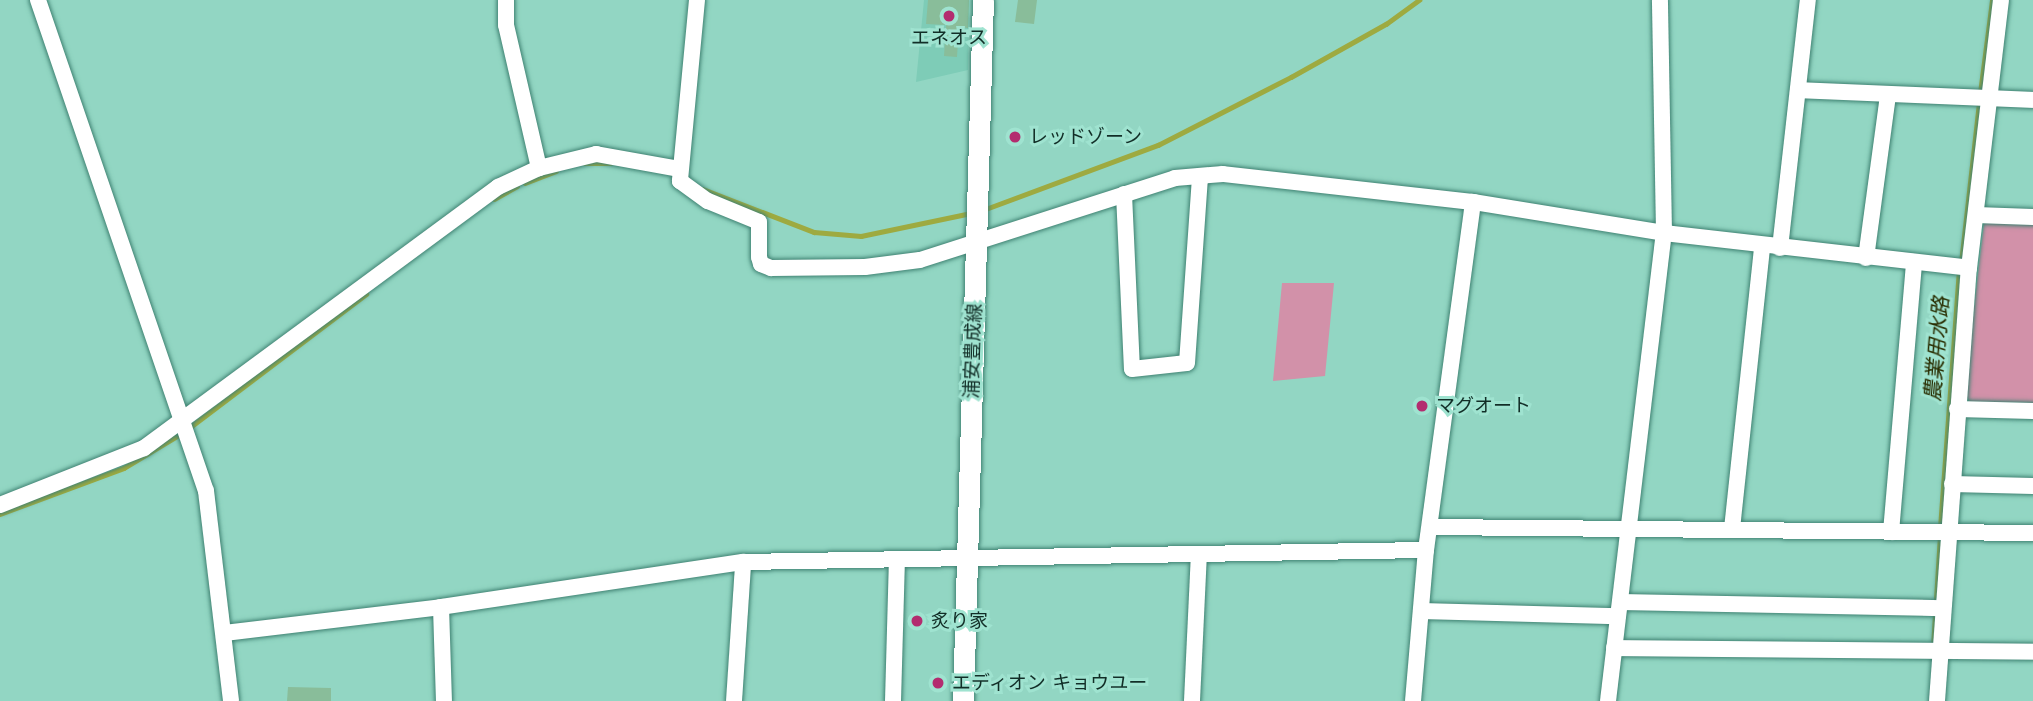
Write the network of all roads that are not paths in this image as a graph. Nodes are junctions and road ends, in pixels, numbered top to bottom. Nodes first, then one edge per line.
1 (38, 0) edge
2 (506, 0) edge
3 (697, 0) edge
4 (983, 0) edge
5 (1660, 0) edge
6 (1808, 0) edge
7 (2001, 0) edge
8 (1798, 90) junction
9 (1888, 95) junction
10 (1983, 99) junction
11 (2033, 100) edge
12 (539, 168) junction
13 (679, 174) junction
14 (1200, 178) junction
15 (1124, 194) junction
16 (1473, 202) junction
17 (1976, 215) junction
18 (2033, 217) edge
19 (1664, 233) junction
20 (976, 244) junction
21 (1762, 246) junction
22 (1780, 248) junction
23 (1866, 258) junction
24 (1914, 262) junction
25 (1963, 268) junction
26 (1957, 409) junction
27 (2033, 411) edge
28 (186, 428) junction
29 (1951, 484) junction
30 (2033, 486) edge
31 (0, 505) edge
32 (1431, 527) junction
33 (1631, 527) junction
34 (1732, 529) junction
35 (1891, 532) junction
36 (1943, 533) junction
37 (2033, 533) edge
38 (1426, 550) junction
39 (1199, 554) junction
40 (967, 559) junction
41 (897, 561) junction
42 (743, 565) junction
43 (441, 607) junction
44 (1938, 608) junction
45 (1619, 609) junction
46 (1421, 611) junction
47 (224, 633) junction
48 (1614, 648) junction
49 (1935, 652) junction
50 (2033, 652) edge
51 (232, 701) edge
52 (444, 701) edge
53 (734, 701) edge
54 (893, 701) edge
55 (963, 701) edge
56 (1192, 701) edge
57 (1412, 701) edge
58 (1608, 701) edge
59 (1937, 701) edge

1 - 28 street
2 - 12 street
3 - 13 street
4 - 20 main road, 浦安豊成線
5 - 19 street
6 - 8 street
7 - 10 street
8 - 9 street
8 - 22 street
9 - 10 street
9 - 23 street
10 - 11 street
10 - 17 street
12 - 13 street
12 - 28 street
13 - 20 street
14 - 15 street
14 - 15 street
14 - 16 street
15 - 20 street
16 - 19 street
16 - 32 street
17 - 18 street
17 - 25 street
19 - 21 street
19 - 33 street
20 - 40 main road, 浦安豊成線
21 - 22 street
21 - 34 street
22 - 23 street
23 - 24 street
24 - 25 street
24 - 35 street
25 - 26 street
26 - 27 street
26 - 29 street
28 - 31 street
28 - 47 street
29 - 30 street
29 - 36 street
32 - 33 street
32 - 38 street
33 - 34 street
33 - 45 street
34 - 35 street
35 - 36 street
36 - 37 street
36 - 44 street
38 - 39 street
38 - 46 street
39 - 40 street
39 - 56 street
40 - 41 street
40 - 55 main road, 浦安豊成線
41 - 42 street
41 - 54 street
42 - 43 street
42 - 53 street
43 - 47 street
43 - 52 street
44 - 45 street
44 - 49 street
45 - 46 street
45 - 48 street
46 - 57 street
47 - 51 street
48 - 49 street
48 - 58 street
49 - 50 street
49 - 59 street

